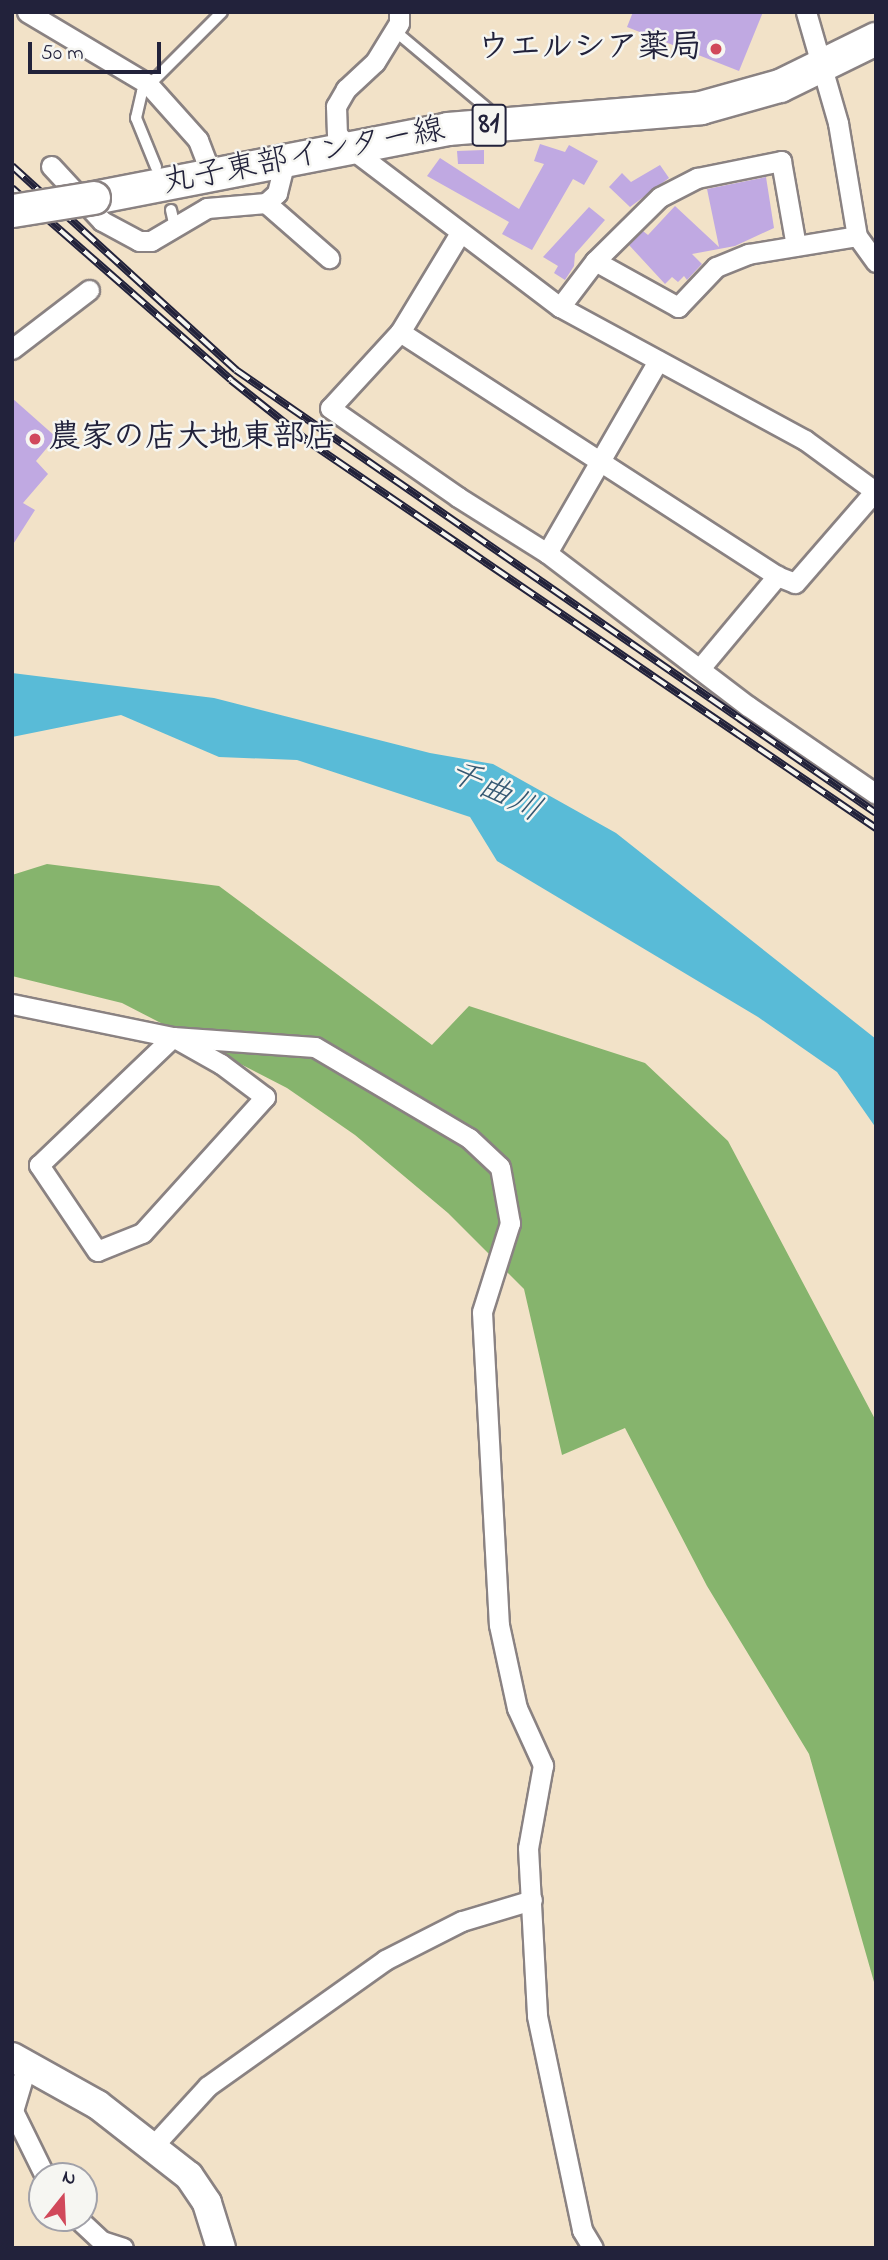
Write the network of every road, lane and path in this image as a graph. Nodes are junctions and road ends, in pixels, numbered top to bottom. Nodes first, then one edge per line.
1 (27, 12) edge
2 (222, 12) edge
3 (806, 12) edge
4 (48, 18) edge
5 (397, 21) edge
6 (876, 39) edge
7 (824, 66) junction
8 (148, 84) junction
9 (488, 109) dead end
10 (349, 147) junction
11 (285, 161) junction
12 (51, 166) dead end
13 (156, 167) dead end
14 (212, 176) junction
15 (266, 203) junction
16 (13, 211) edge
17 (460, 233) junction
18 (857, 236) junction
19 (796, 246) junction
20 (329, 258) dead end
21 (595, 261) junction
22 (876, 262) edge
23 (89, 290) dead end
24 (560, 307) junction
25 (400, 332) junction
26 (12, 349) edge
27 (658, 361) junction
28 (600, 462) junction
29 (875, 492) edge
30 (547, 553) junction
31 (777, 576) junction
32 (701, 667) junction
33 (876, 794) edge
34 (12, 1003) edge
35 (173, 1037) junction
36 (532, 1900) junction
37 (20, 2060) edge
38 (153, 2146) junction
39 (38, 2162) edge
40 (92, 2232) edge
41 (123, 2248) edge
42 (220, 2248) edge
43 (593, 2248) edge

1 - 4 street
2 - 8 lane
3 - 7 street
4 - 8 street
5 - 9 lane
5 - 10 street
6 - 7 main road, 丸子東部インター線 / 81
7 - 10 main road, 丸子東部インター線 / 81
7 - 18 street
8 - 13 lane
8 - 14 street
10 - 11 main road, 丸子東部インター線 / 81
10 - 17 street
11 - 14 main road, 丸子東部インター線 / 81
11 - 15 street
12 - 15 street
14 - 16 main road, 丸子東部インター線 / 81, bridge
15 - 20 street
17 - 24 street
17 - 25 street
18 - 19 street
18 - 22 street
19 - 21 street
19 - 21 street
21 - 24 street
23 - 26 street
24 - 27 street
25 - 28 street
25 - 30 street
27 - 28 street
27 - 29 street
28 - 30 street
28 - 31 street
29 - 31 street
30 - 32 street
31 - 32 street
32 - 33 street
34 - 35 street
35 - 35 street
35 - 36 street
36 - 38 street
36 - 43 street
37 - 38 main road
37 - 39 street
38 - 42 main road
40 - 41 street

